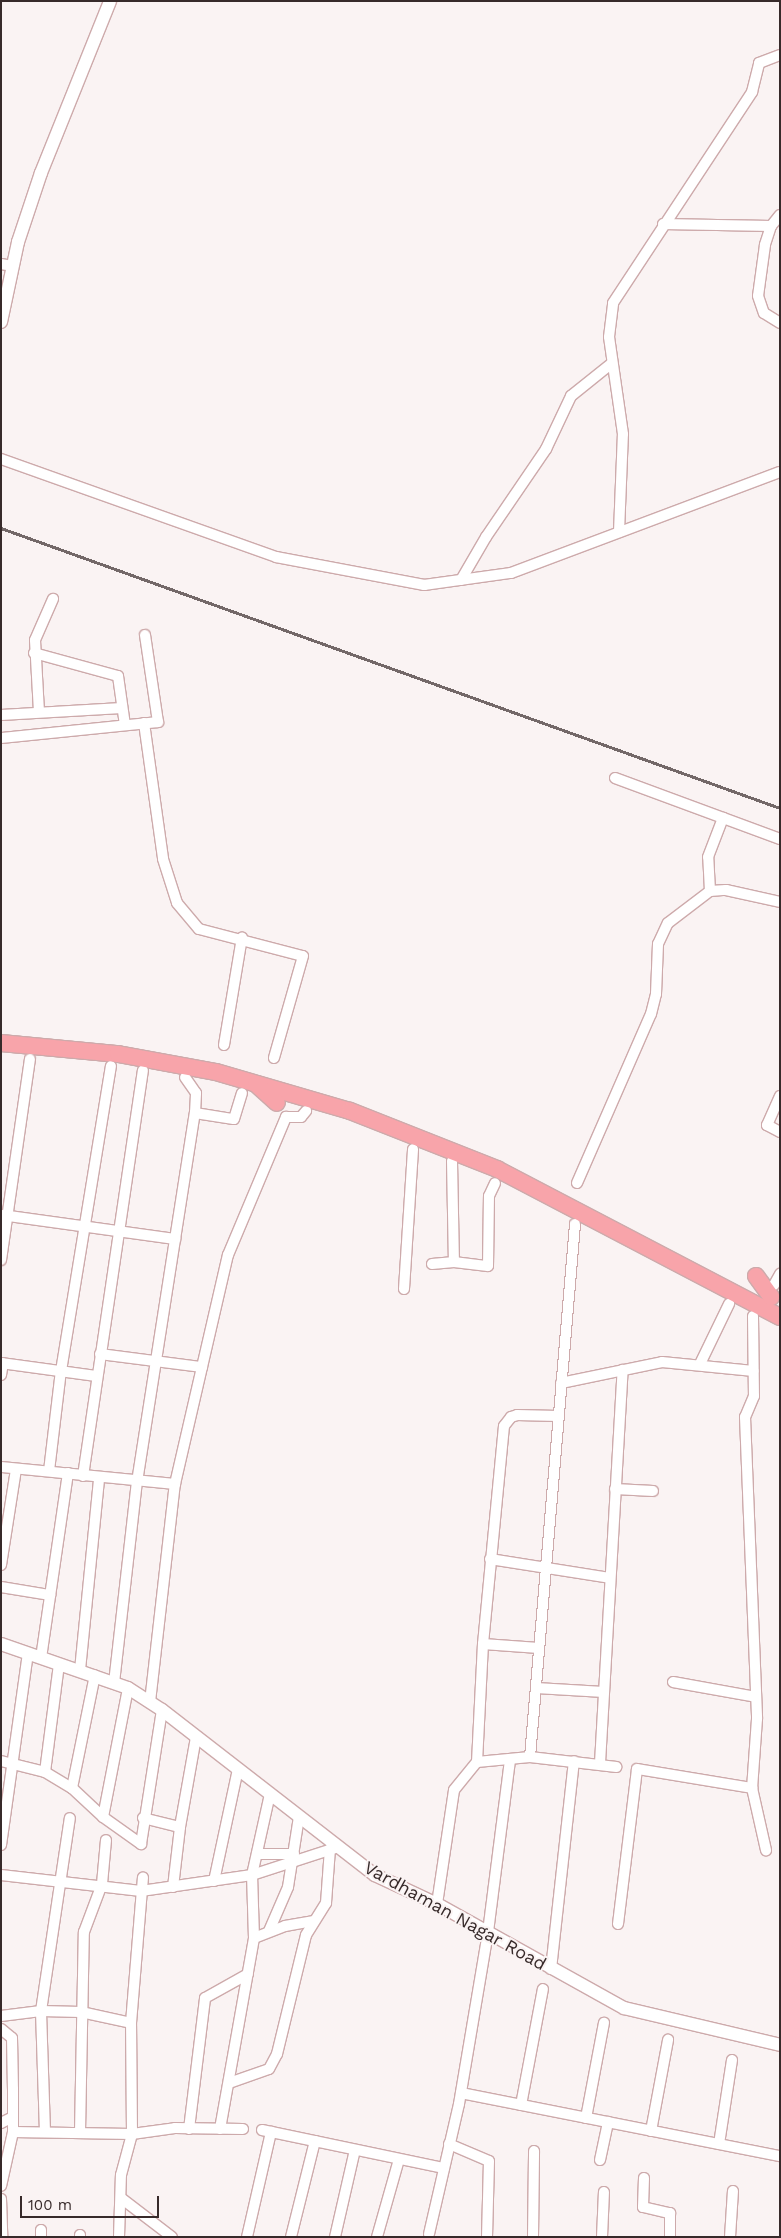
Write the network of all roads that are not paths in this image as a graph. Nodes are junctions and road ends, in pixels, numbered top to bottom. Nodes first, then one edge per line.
1 (110, 1) edge
2 (780, 55) edge
3 (780, 215) edge
4 (663, 224) junction
5 (771, 226) junction
6 (7, 265) edge
7 (4, 292) edge
8 (1, 322) edge
9 (780, 323) edge
10 (612, 364) junction
11 (1, 459) edge
12 (780, 472) edge
13 (619, 532) junction
14 (461, 580) junction
15 (53, 599) dead end
16 (145, 635) dead end
17 (34, 653) junction
18 (122, 708) junction
19 (39, 712) junction
20 (1, 715) edge
21 (144, 723) junction
22 (125, 725) junction
23 (1, 738) edge
24 (615, 778) dead end
25 (723, 818) junction
26 (780, 839) edge
27 (710, 891) junction
28 (780, 902) edge
29 (242, 938) junction
30 (1, 1042) edge
31 (224, 1046) dead end
32 (274, 1058) dead end
33 (30, 1059) dead end
34 (115, 1060) junction
35 (143, 1070) joint
36 (185, 1077) dead end
37 (247, 1087) junction
38 (780, 1096) edge
39 (277, 1103) dead end
40 (306, 1111) dead end
41 (195, 1113) junction
42 (780, 1132) edge
43 (413, 1149) dead end
44 (452, 1161) dead end
45 (489, 1165) junction
46 (494, 1183) joint
47 (577, 1183) dead end
48 (5, 1215) edge
49 (575, 1224) dead end
50 (87, 1228) junction
51 (120, 1232) junction
52 (175, 1239) junction
53 (1, 1260) edge
54 (454, 1262) junction
55 (432, 1264) dead end
56 (780, 1274) edge
57 (756, 1276) dead end
58 (404, 1290) dead end
59 (773, 1291) joint
60 (746, 1299) junction
61 (729, 1304) dead end
62 (753, 1316) joint
63 (780, 1317) edge
64 (100, 1354) junction
65 (156, 1360) junction
66 (2, 1363) edge
67 (700, 1364) junction
68 (202, 1367) junction
69 (622, 1370) junction
70 (61, 1371) junction
71 (754, 1371) junction
72 (1, 1375) edge
73 (96, 1376) junction
74 (561, 1382) junction
75 (558, 1416) junction
76 (1, 1467) edge
77 (16, 1468) junction
78 (49, 1470) junction
79 (68, 1473) junction
80 (84, 1476) junction
81 (99, 1478) junction
82 (137, 1482) junction
83 (175, 1484) junction
84 (615, 1489) junction
85 (653, 1491) dead end
86 (490, 1559) junction
87 (1, 1565) edge
88 (546, 1570) junction
89 (610, 1578) junction
90 (1, 1587) edge
91 (50, 1595) junction
92 (1, 1644) edge
93 (483, 1644) junction
94 (539, 1648) junction
95 (28, 1653) junction
96 (41, 1658) junction
97 (59, 1664) junction
98 (80, 1670) junction
99 (95, 1675) junction
100 (673, 1682) dead end
101 (114, 1683) junction
102 (128, 1688) junction
103 (536, 1688) junction
104 (604, 1692) junction
105 (756, 1697) junction
106 (150, 1702) junction
107 (162, 1710) junction
108 (196, 1737) junction
109 (530, 1757) junction
110 (510, 1760) junction
111 (7, 1761) edge
112 (574, 1761) junction
113 (477, 1762) junction
114 (600, 1763) junction
115 (616, 1767) dead end
116 (238, 1769) junction
117 (45, 1772) junction
118 (72, 1788) junction
119 (752, 1788) junction
120 (270, 1794) junction
121 (103, 1817) junction
122 (299, 1817) junction
123 (70, 1818) dead end
124 (143, 1818) junction
125 (180, 1827) junction
126 (106, 1840) dead end
127 (1, 1844) edge
128 (334, 1848) junction
129 (766, 1850) dead end
130 (256, 1854) junction
131 (293, 1858) junction
132 (1, 1875) edge
133 (252, 1875) junction
134 (143, 1877) dead end
135 (61, 1881) junction
136 (214, 1881) junction
137 (102, 1884) junction
138 (173, 1887) junction
139 (141, 1891) junction
140 (437, 1904) junction
141 (313, 1921) junction
142 (618, 1924) dead end
143 (270, 1931) junction
144 (488, 1932) junction
145 (254, 1938) junction
146 (552, 1969) junction
147 (248, 1974) junction
148 (543, 1989) dead end
149 (41, 2011) junction
150 (80, 2012) junction
151 (1, 2016) edge
152 (604, 2023) dead end
153 (130, 2024) junction
154 (1, 2029) edge
155 (668, 2040) dead end
156 (780, 2045) edge
157 (732, 2060) dead end
158 (13, 2077) junction
159 (1, 2082) edge
160 (228, 2083) junction
161 (461, 2093) junction
162 (521, 2104) junction
163 (13, 2116) junction
164 (586, 2118) junction
165 (608, 2122) junction
166 (1, 2123) edge
167 (189, 2129) junction
168 (220, 2129) junction
169 (243, 2129) dead end
170 (651, 2131) junction
171 (13, 2132) junction
172 (45, 2132) junction
173 (80, 2132) junction
174 (132, 2134) junction
175 (315, 2141) junction
176 (449, 2144) junction
177 (719, 2144) junction
178 (355, 2150) junction
179 (534, 2151) dead end
180 (780, 2156) edge
181 (399, 2159) junction
182 (600, 2160) dead end
183 (444, 2168) junction
184 (644, 2178) dead end
185 (1, 2186) edge
186 (733, 2191) dead end
187 (604, 2192) dead end
188 (121, 2198) junction
189 (1, 2199) edge
190 (430, 2234) dead end
191 (2, 2237) edge
192 (119, 2237) edge
193 (172, 2237) edge
194 (247, 2237) edge
195 (291, 2237) edge
196 (335, 2237) edge
197 (377, 2237) edge
198 (487, 2237) edge
199 (533, 2237) edge
200 (602, 2237) edge
201 (670, 2237) edge
202 (730, 2237) edge

1 - 6 street
2 - 4 street
3 - 5 street
4 - 5 street
4 - 10 street
5 - 9 street
6 - 7 street
7 - 8 street
10 - 13 street
10 - 14 street
11 - 14 street
12 - 13 street
13 - 14 street
15 - 17 street
16 - 21 street
17 - 18 street
17 - 19 street
18 - 19 street
18 - 22 street
19 - 20 street
21 - 22 street
21 - 29 street
22 - 23 street
24 - 25 street
25 - 26 street
25 - 27 street
27 - 28 street
27 - 47 street
29 - 31 street
29 - 32 street
30 - 34 highway
33 - 48 street
34 - 35 highway
34 - 37 highway
34 - 50 street
35 - 51 street
36 - 41 street
37 - 39 highway
37 - 41 street
37 - 45 highway
38 - 42 street
40 - 68 street
41 - 52 street
43 - 58 street
44 - 54 street
45 - 46 highway
45 - 60 highway
46 - 54 street
48 - 50 street
48 - 53 street
49 - 74 street
50 - 51 street
50 - 70 street
51 - 52 street
51 - 64 street
52 - 65 street
54 - 55 street
56 - 59 street
57 - 59 highway
60 - 62 highway
60 - 63 highway
61 - 67 street
62 - 71 street
64 - 65 street
64 - 73 street
65 - 68 street
65 - 82 street
66 - 70 street
66 - 72 street
67 - 69 street
67 - 71 street
68 - 83 street
69 - 74 street
69 - 84 street
70 - 73 street
70 - 78 street
71 - 105 street
73 - 80 street
74 - 75 street
75 - 86 street
75 - 88 street
76 - 77 street
77 - 78 street
77 - 87 street
78 - 79 street
79 - 80 street
79 - 91 street
80 - 81 street
81 - 82 street
81 - 98 street
82 - 83 street
82 - 101 street
83 - 106 street
84 - 85 street
84 - 89 street
86 - 88 street
86 - 93 street
88 - 89 street
88 - 94 street
89 - 104 street
90 - 91 street
91 - 96 street
92 - 95 street, Vardhaman Nagar Road
93 - 94 street
93 - 113 street
94 - 103 street
95 - 96 street, Vardhaman Nagar Road
95 - 111 street
96 - 97 street, Vardhaman Nagar Road
97 - 98 street, Vardhaman Nagar Road
97 - 117 street
98 - 99 street, Vardhaman Nagar Road
99 - 101 street, Vardhaman Nagar Road
99 - 118 street
100 - 105 street
101 - 102 street, Vardhaman Nagar Road
102 - 106 street, Vardhaman Nagar Road
102 - 121 street
103 - 104 street
103 - 109 street
104 - 114 street
105 - 119 street
106 - 107 street, Vardhaman Nagar Road
107 - 108 street, Vardhaman Nagar Road
107 - 124 street
108 - 116 street, Vardhaman Nagar Road
108 - 125 street
109 - 110 street
109 - 112 street
110 - 113 street
110 - 144 street
111 - 117 street
111 - 127 street
112 - 114 street
112 - 146 street
113 - 140 street
114 - 115 street
116 - 120 street, Vardhaman Nagar Road
116 - 136 street
117 - 118 street
118 - 121 street
119 - 129 street
119 - 142 street
120 - 122 street, Vardhaman Nagar Road
120 - 130 street
121 - 124 street
122 - 128 street, Vardhaman Nagar Road
122 - 131 street
123 - 135 street
124 - 125 street
125 - 138 street
126 - 137 street
128 - 131 street
128 - 140 street, Vardhaman Nagar Road
128 - 141 street
130 - 131 street
130 - 133 street
131 - 133 street
131 - 143 street
132 - 135 street
133 - 136 street
133 - 145 street
134 - 139 street
135 - 137 street
135 - 149 street
136 - 138 street
137 - 139 street
137 - 150 street
138 - 139 street
139 - 153 street
140 - 144 street, Vardhaman Nagar Road
141 - 143 street
141 - 160 street
143 - 145 street
144 - 146 street, Vardhaman Nagar Road
144 - 161 street
145 - 147 street
146 - 156 street, Vardhaman Nagar Road
147 - 160 street
147 - 167 street
148 - 162 street
149 - 150 street
149 - 151 street
149 - 172 street
150 - 153 street
150 - 173 street
152 - 164 street
153 - 174 street
154 - 158 street
155 - 170 street
157 - 177 street
158 - 159 street
158 - 163 street
160 - 168 street
161 - 162 street
161 - 176 street
162 - 164 street
163 - 166 street
163 - 171 street
164 - 165 street
165 - 170 street
165 - 182 street
167 - 168 street
167 - 174 street
168 - 169 street
170 - 177 street
171 - 172 street
171 - 185 street
172 - 173 street
173 - 174 street
174 - 188 street
175 - 178 street
175 - 194 street
175 - 195 street
176 - 183 street
176 - 198 street
177 - 180 street
178 - 181 street
178 - 196 street
179 - 199 street
181 - 183 street
181 - 197 street
183 - 190 street
184 - 201 street
186 - 202 street
187 - 200 street
188 - 192 street
188 - 193 street
189 - 191 street

